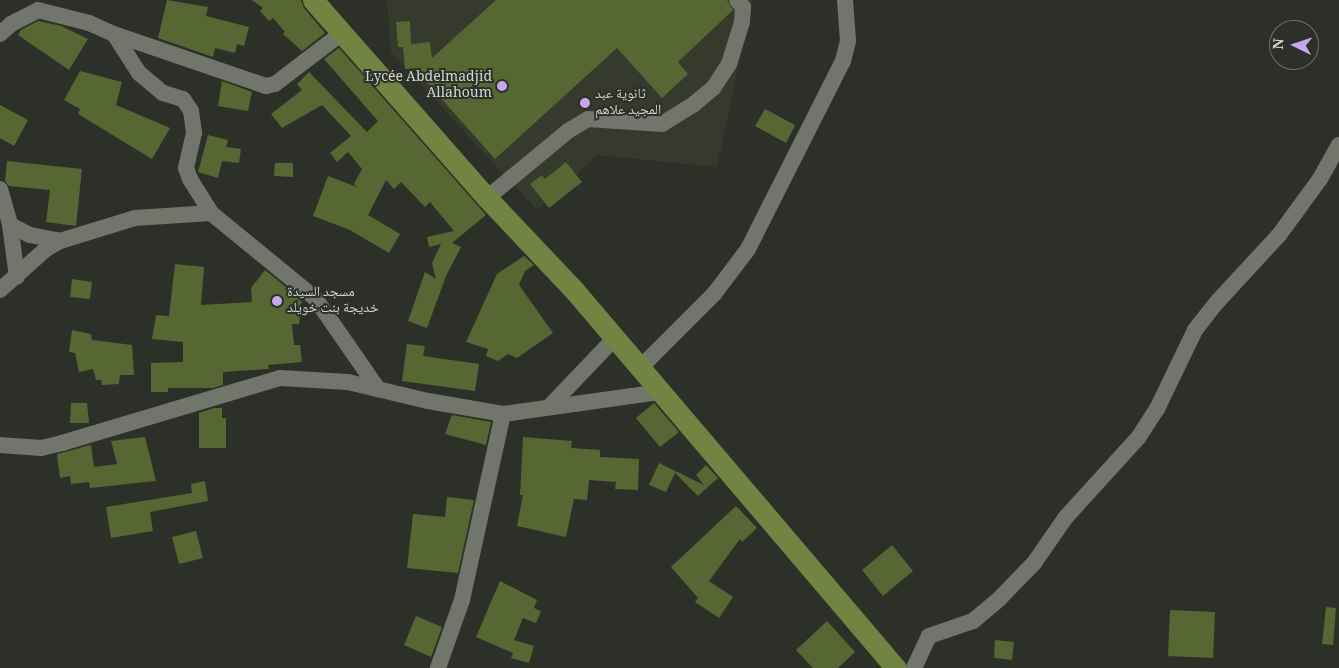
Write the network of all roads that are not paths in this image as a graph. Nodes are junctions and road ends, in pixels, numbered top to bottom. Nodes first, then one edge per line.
1 (313, 0) edge
2 (737, 0) edge
3 (845, 0) edge
4 (4, 28) edge
5 (114, 34) junction
6 (342, 34) junction
7 (1339, 145) edge
8 (0, 189) edge
9 (487, 198) junction
10 (211, 213) junction
11 (10, 225) junction
12 (60, 241) junction
13 (16, 277) junction
14 (0, 290) edge
15 (615, 338) junction
16 (640, 368) junction
17 (378, 389) junction
18 (660, 392) junction
19 (549, 407) junction
20 (503, 414) junction
21 (0, 445) edge
22 (888, 666) edge
23 (438, 668) edge
24 (914, 668) edge

1 - 6 main road
2 - 9 street
3 - 16 street
4 - 5 street
5 - 6 street
5 - 10 street
6 - 9 main road
7 - 24 street
8 - 11 street
9 - 15 main road
10 - 12 street
10 - 17 street
11 - 12 street
11 - 13 street
12 - 13 street
13 - 14 street
15 - 16 main road
15 - 19 street
16 - 18 main road
17 - 20 street
17 - 21 street
18 - 19 street
18 - 22 main road
19 - 20 street
20 - 23 street

